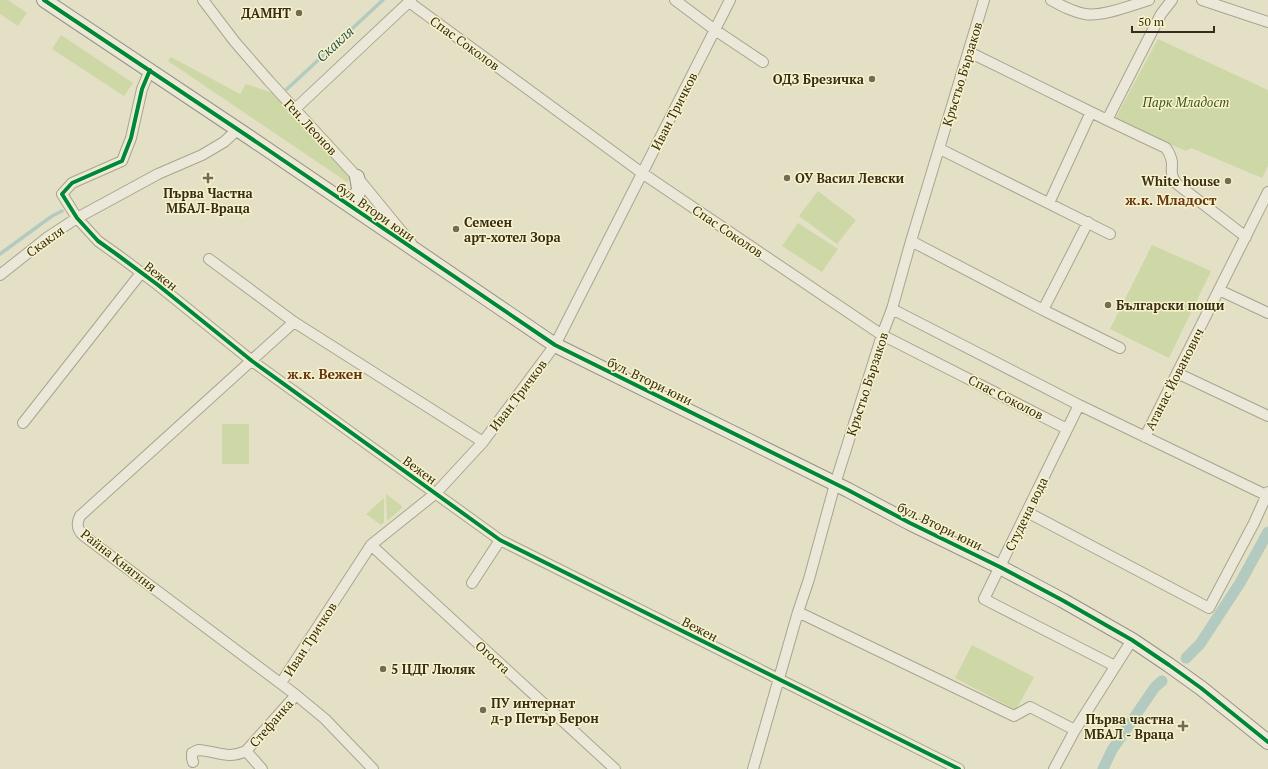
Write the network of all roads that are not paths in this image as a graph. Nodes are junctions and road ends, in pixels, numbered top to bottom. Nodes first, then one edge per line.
1 (44, 0) edge
2 (203, 0) edge
3 (675, 0) edge
4 (730, 0) edge
5 (984, 0) edge
6 (1051, 0) edge
7 (1149, 0) edge
8 (1172, 0) edge
9 (1202, 0) edge
10 (410, 1) edge
11 (1268, 22) edge
12 (716, 30) junction
13 (969, 52) junction
14 (763, 62) dead end
15 (150, 70) junction
16 (295, 109) junction
17 (1091, 112) junction
18 (1107, 120) junction
19 (238, 129) junction
20 (940, 149) junction
21 (642, 173) junction
22 (357, 177) junction
23 (1268, 192) edge
24 (341, 199) junction
25 (1049, 203) junction
26 (1265, 207) edge
27 (77, 218) junction
28 (1088, 222) junction
29 (1110, 234) dead end
30 (1246, 237) junction
31 (911, 241) junction
32 (420, 254) junction
33 (209, 259) dead end
34 (141, 273) junction
35 (0, 275) edge
36 (1219, 290) junction
37 (892, 309) junction
38 (1043, 310) junction
39 (1268, 314) edge
40 (294, 322) junction
41 (882, 335) junction
42 (555, 345) junction
43 (1120, 348) dead end
44 (252, 361) junction
45 (1177, 373) junction
46 (1079, 405) junction
47 (1268, 416) edge
48 (23, 423) dead end
49 (1067, 429) junction
50 (1145, 437) junction
51 (483, 442) junction
52 (835, 484) junction
53 (436, 493) junction
54 (1267, 493) edge
55 (1027, 512) junction
56 (500, 540) junction
57 (371, 545) junction
58 (1000, 567) junction
59 (472, 583) dead end
60 (798, 612) junction
61 (1132, 640) junction
62 (1115, 666) junction
63 (779, 680) junction
64 (281, 683) junction
65 (296, 695) junction
66 (1074, 730) junction
67 (1266, 742) edge
68 (246, 752) junction
69 (193, 762) dead end
70 (262, 769) edge
71 (373, 769) edge
72 (615, 769) edge
73 (754, 769) edge
74 (959, 769) edge
75 (1054, 769) edge

1 - 15 street, бул. Втори юни
2 - 16 street, Ген. Леонов
3 - 12 street
4 - 12 street, Иван Тричков
5 - 13 street, Кръстьо Бързаков
6 - 7 street
8 - 18 street
9 - 11 street
10 - 16 street
10 - 21 street, Спас Соколов
12 - 14 street
12 - 21 street, Иван Тричков
13 - 17 street
13 - 20 street, Кръстьо Бързаков
15 - 19 street, бул. Втори юни
15 - 27 street, Вежен
16 - 22 street, Ген. Леонов
17 - 18 street
17 - 25 street
18 - 30 street
19 - 24 street, бул. Втори юни
19 - 27 street, Скакля
20 - 25 street
20 - 31 street, Кръстьо Бързаков
21 - 41 street, Спас Соколов
21 - 42 street, Иван Тричков
22 - 24 street
22 - 32 street, Ген. Леонов
23 - 26 street, Атанас Йованович
24 - 32 street, бул. Втори юни
25 - 28 street
26 - 30 street, Атанас Йованович
27 - 34 street, Вежен
27 - 35 street, Скакля
28 - 29 street
28 - 38 street
30 - 36 street, Атанас Йованович
31 - 37 street, Кръстьо Бързаков
31 - 38 street
32 - 42 street, бул. Втори юни
33 - 40 street
34 - 44 street, Вежен
34 - 48 street
36 - 39 street
36 - 45 street, Атанас Йованович
37 - 41 street, Кръстьо Бързаков
37 - 46 street, Спас Соколов
38 - 43 street
40 - 44 street, Райна Княгиня
40 - 51 street
41 - 49 street, Спас Соколов
41 - 52 street, Кръстьо Бързаков
42 - 51 street, Иван Тричков
42 - 52 street, бул. Втори юни
44 - 53 street, Вежен
44 - 64 street, Райна Княгиня
45 - 47 street
45 - 50 street, Атанас Йованович
46 - 49 street, Студена вода
46 - 50 street, Спас Соколов
49 - 55 street, Студена вода
50 - 54 street, Спас Соколов
51 - 53 street, Иван Тричков
52 - 58 street, бул. Втори юни
52 - 60 street, Кръстьо Бързаков
53 - 56 street, Вежен
53 - 57 street, Иван Тричков
54 - 55 street
55 - 58 street, Студена вода
56 - 59 street
56 - 63 street, Вежен
57 - 64 street, Иван Тричков
57 - 72 street, Огоста
58 - 61 street, бул. Втори юни
58 - 62 street, Студена вода
60 - 63 street, Кръстьо Бързаков
60 - 66 street
61 - 62 street
61 - 67 street, бул. Втори юни
62 - 66 street
63 - 73 street, Кръстьо Бързаков
63 - 74 street, Вежен
64 - 65 street, Райна Княгиня
65 - 68 street, Стефанка
65 - 71 street, Райна Княгиня
66 - 75 street
68 - 69 street
68 - 70 street

